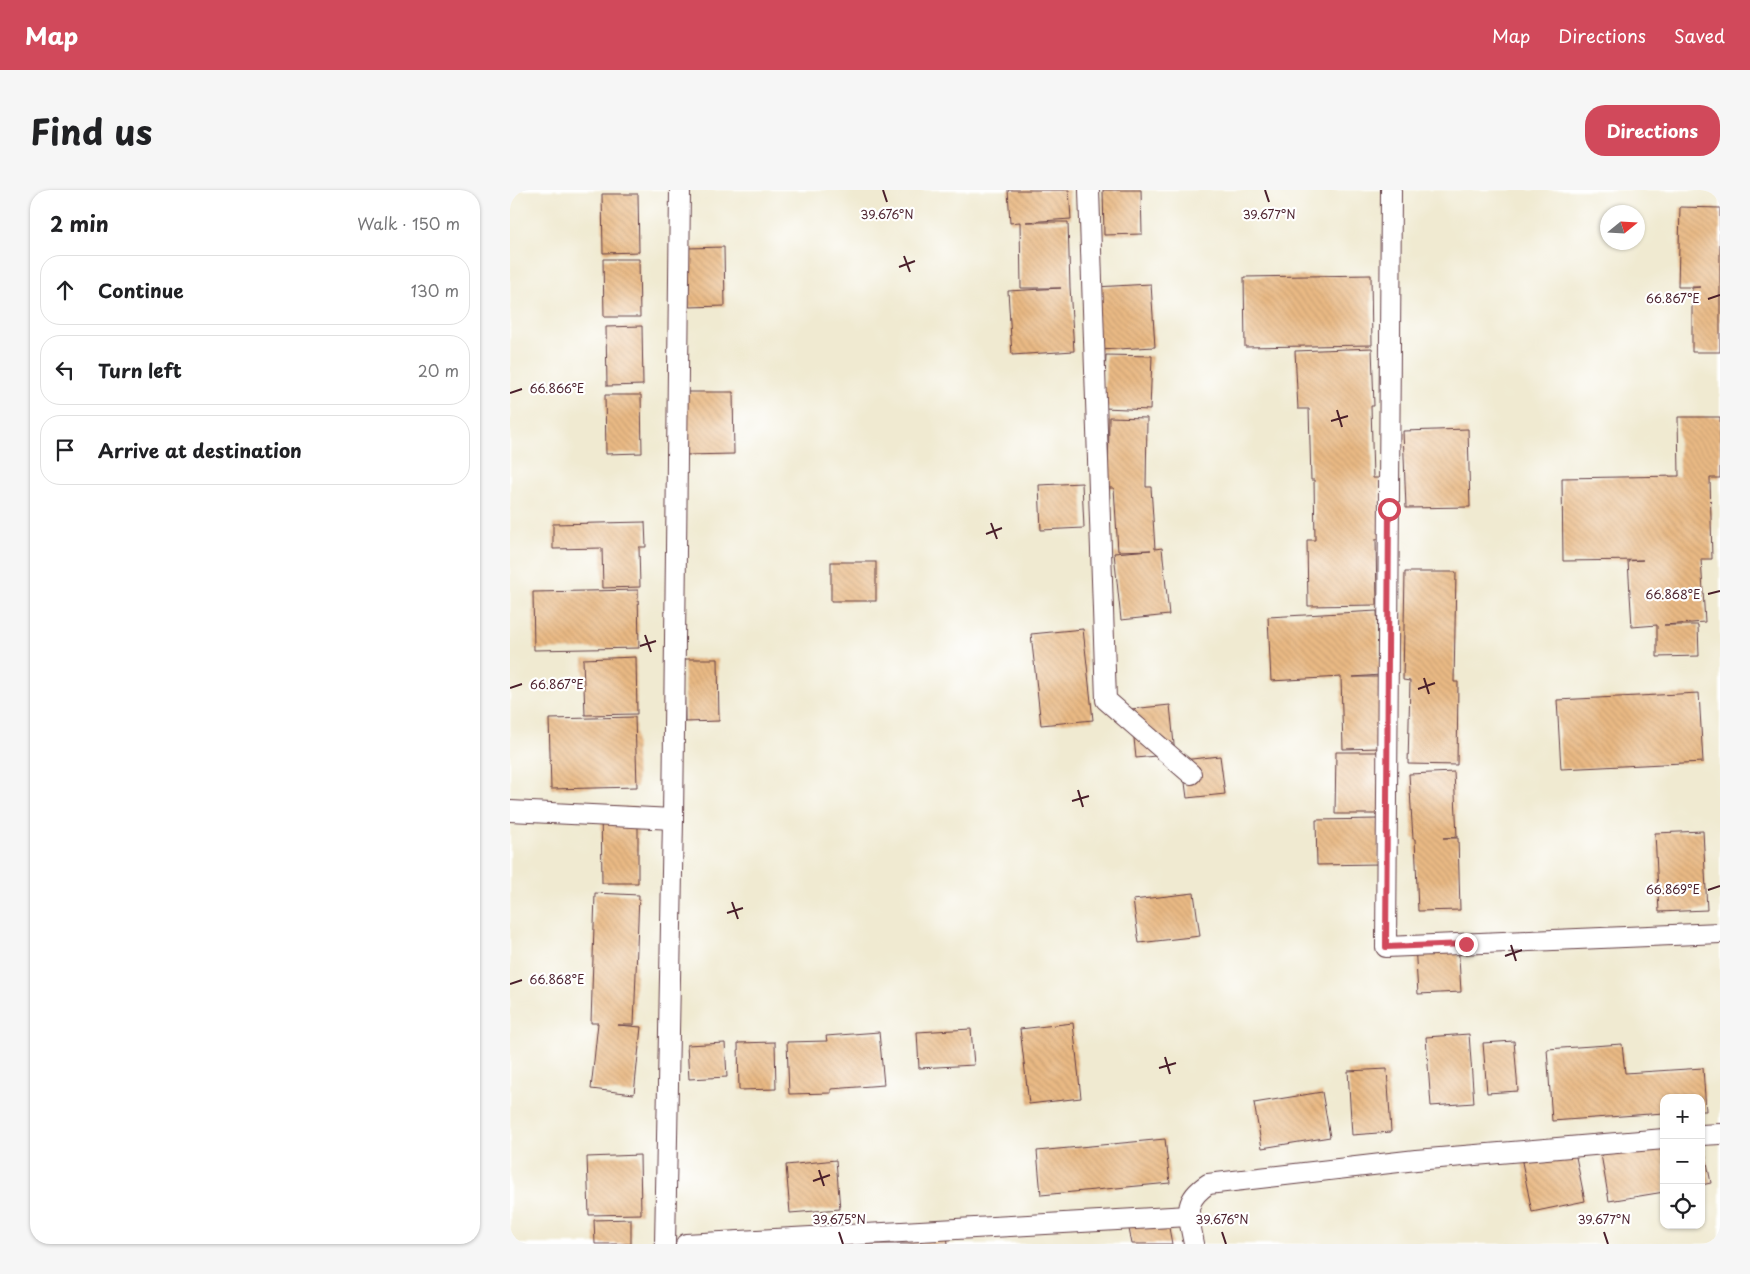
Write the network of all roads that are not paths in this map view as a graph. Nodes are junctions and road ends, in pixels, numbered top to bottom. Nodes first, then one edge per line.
1 (680, 190) edge
2 (1089, 190) edge
3 (1391, 190) edge
4 (1191, 774) dead end
5 (510, 811) edge
6 (673, 819) junction
7 (1720, 933) edge
8 (1720, 1134) edge
9 (1705, 1135) edge
10 (1660, 1138) edge
11 (1189, 1216) junction
12 (665, 1244) edge
13 (686, 1244) edge
14 (1194, 1244) edge

1 - 6 street
2 - 4 street
3 - 7 street
5 - 6 street
6 - 12 street
8 - 9 street
10 - 11 street
11 - 13 street
11 - 14 street

